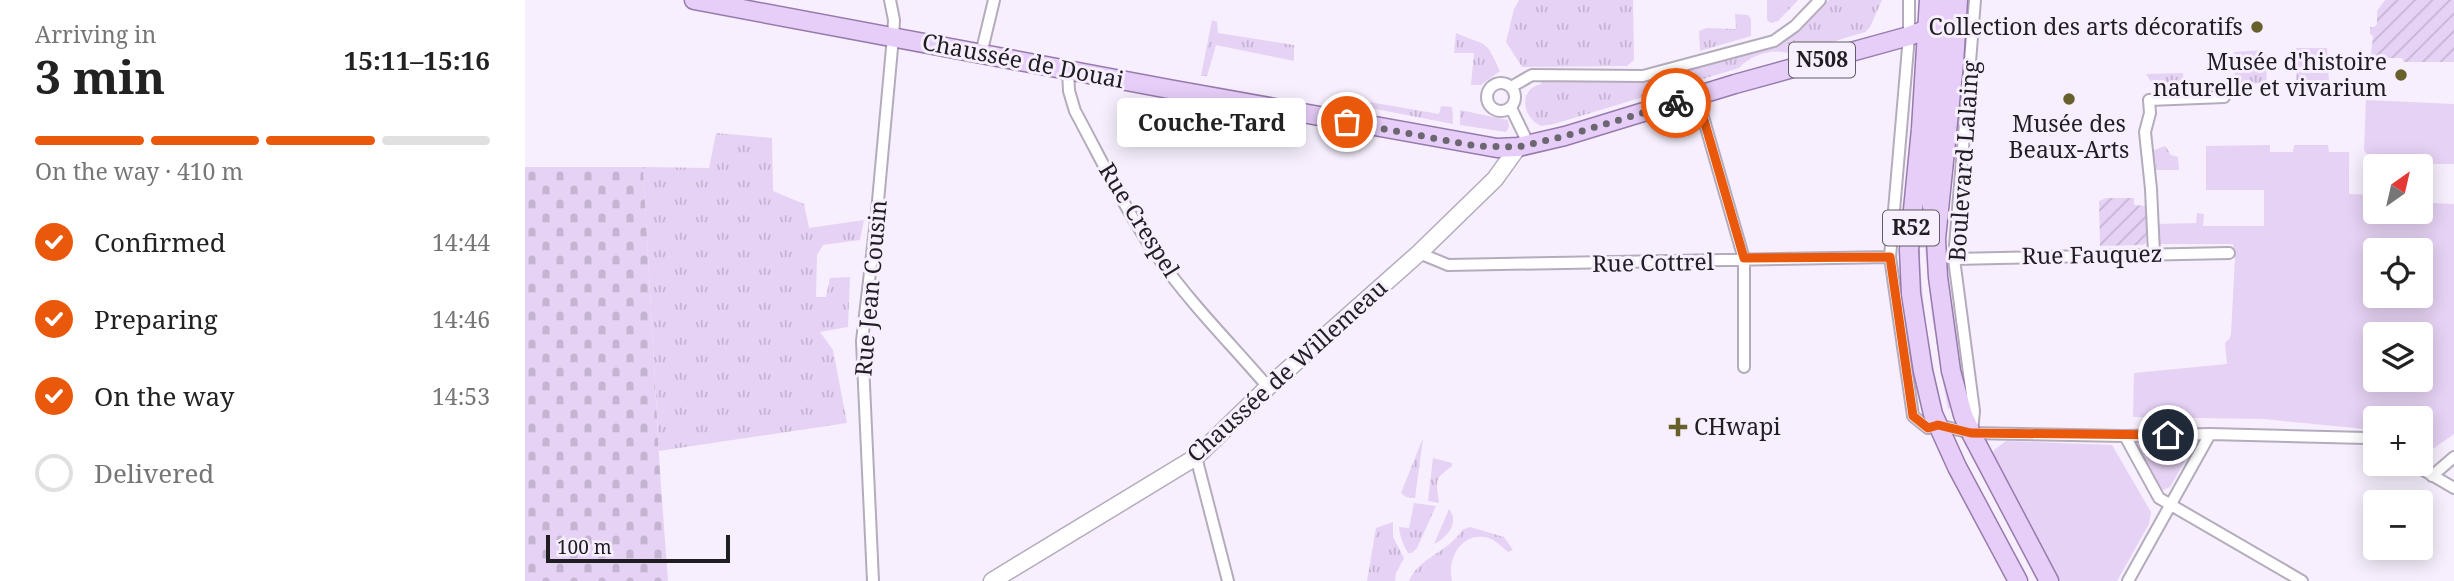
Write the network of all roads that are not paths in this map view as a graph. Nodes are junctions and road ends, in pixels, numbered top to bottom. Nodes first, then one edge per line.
1 (694, 0) edge
2 (890, 0) edge
3 (993, 0) edge
4 (1819, 0) edge
5 (1909, 0) edge
6 (1929, 0) edge
7 (1942, 0) edge
8 (1958, 0) edge
9 (1975, 0) edge
10 (1950, 21) junction
11 (1909, 36) junction
12 (893, 37) junction
13 (981, 54) junction
14 (1068, 70) junction
15 (1511, 87) junction
16 (1697, 96) junction
17 (2224, 97) dead end
18 (1511, 108) junction
19 (1524, 146) junction
20 (1419, 253) junction
21 (2154, 253) junction
22 (2229, 253) dead end
23 (1890, 257) junction
24 (1744, 258) junction
25 (1954, 259) junction
26 (1744, 367) dead end
27 (1268, 387) junction
28 (1938, 425) junction
29 (1971, 433) junction
30 (2210, 434) junction
31 (2125, 436) junction
32 (2363, 438) edge
33 (1196, 457) junction
34 (2454, 457) edge
35 (2433, 475) edge
36 (2432, 476) edge
37 (2454, 488) edge
38 (2171, 504) junction
39 (873, 581) edge
40 (992, 581) edge
41 (1228, 581) edge
42 (2018, 581) edge
43 (2049, 581) edge
44 (2128, 581) edge
45 (2302, 581) edge

1 - 12 main road, Chaussée de Douai / N508
2 - 12 street, Rue Jean Cousin
3 - 13 street
4 - 15 street
5 - 11 street
6 - 10 main road, R52
7 - 10 main road, R52
8 - 10 main road, R52
9 - 10 street
10 - 11 main road, N508
10 - 25 street, Boulevard Lalaing
10 - 28 main road, Boulevard Lalaing / R52
10 - 29 main road, Boulevard Lalaing / R52
11 - 16 main road, N508
11 - 23 street
12 - 13 main road, Chaussée de Douai / N508
12 - 39 street, Rue Jean Cousin
13 - 14 main road, Chaussée de Douai / N508
14 - 19 main road, Chaussée de Douai / N508
14 - 27 street, Rue Crespel
15 - 18 street
15 - 18 street
16 - 19 main road, N508
16 - 24 street
17 - 21 street
18 - 19 street
19 - 20 street, Chaussée de Willemeau
20 - 24 street, Rue Cottrel
20 - 27 street, Chaussée de Willemeau
21 - 22 street, Rue Fauquez
21 - 25 street, Rue Fauquez
23 - 24 street, Rue Cottrel
23 - 28 street
24 - 26 street
25 - 29 street, Boulevard Lalaing
27 - 33 street, Chaussée de Willemeau
28 - 29 street
28 - 42 main road, Boulevard Lalaing / R52
29 - 31 street
29 - 43 main road, Boulevard Lalaing / R52
30 - 31 street
30 - 32 street
30 - 38 street
31 - 38 street
33 - 40 street, Chaussée de Willemeau
33 - 41 street
34 - 35 street
36 - 37 street
38 - 44 street
38 - 45 street

